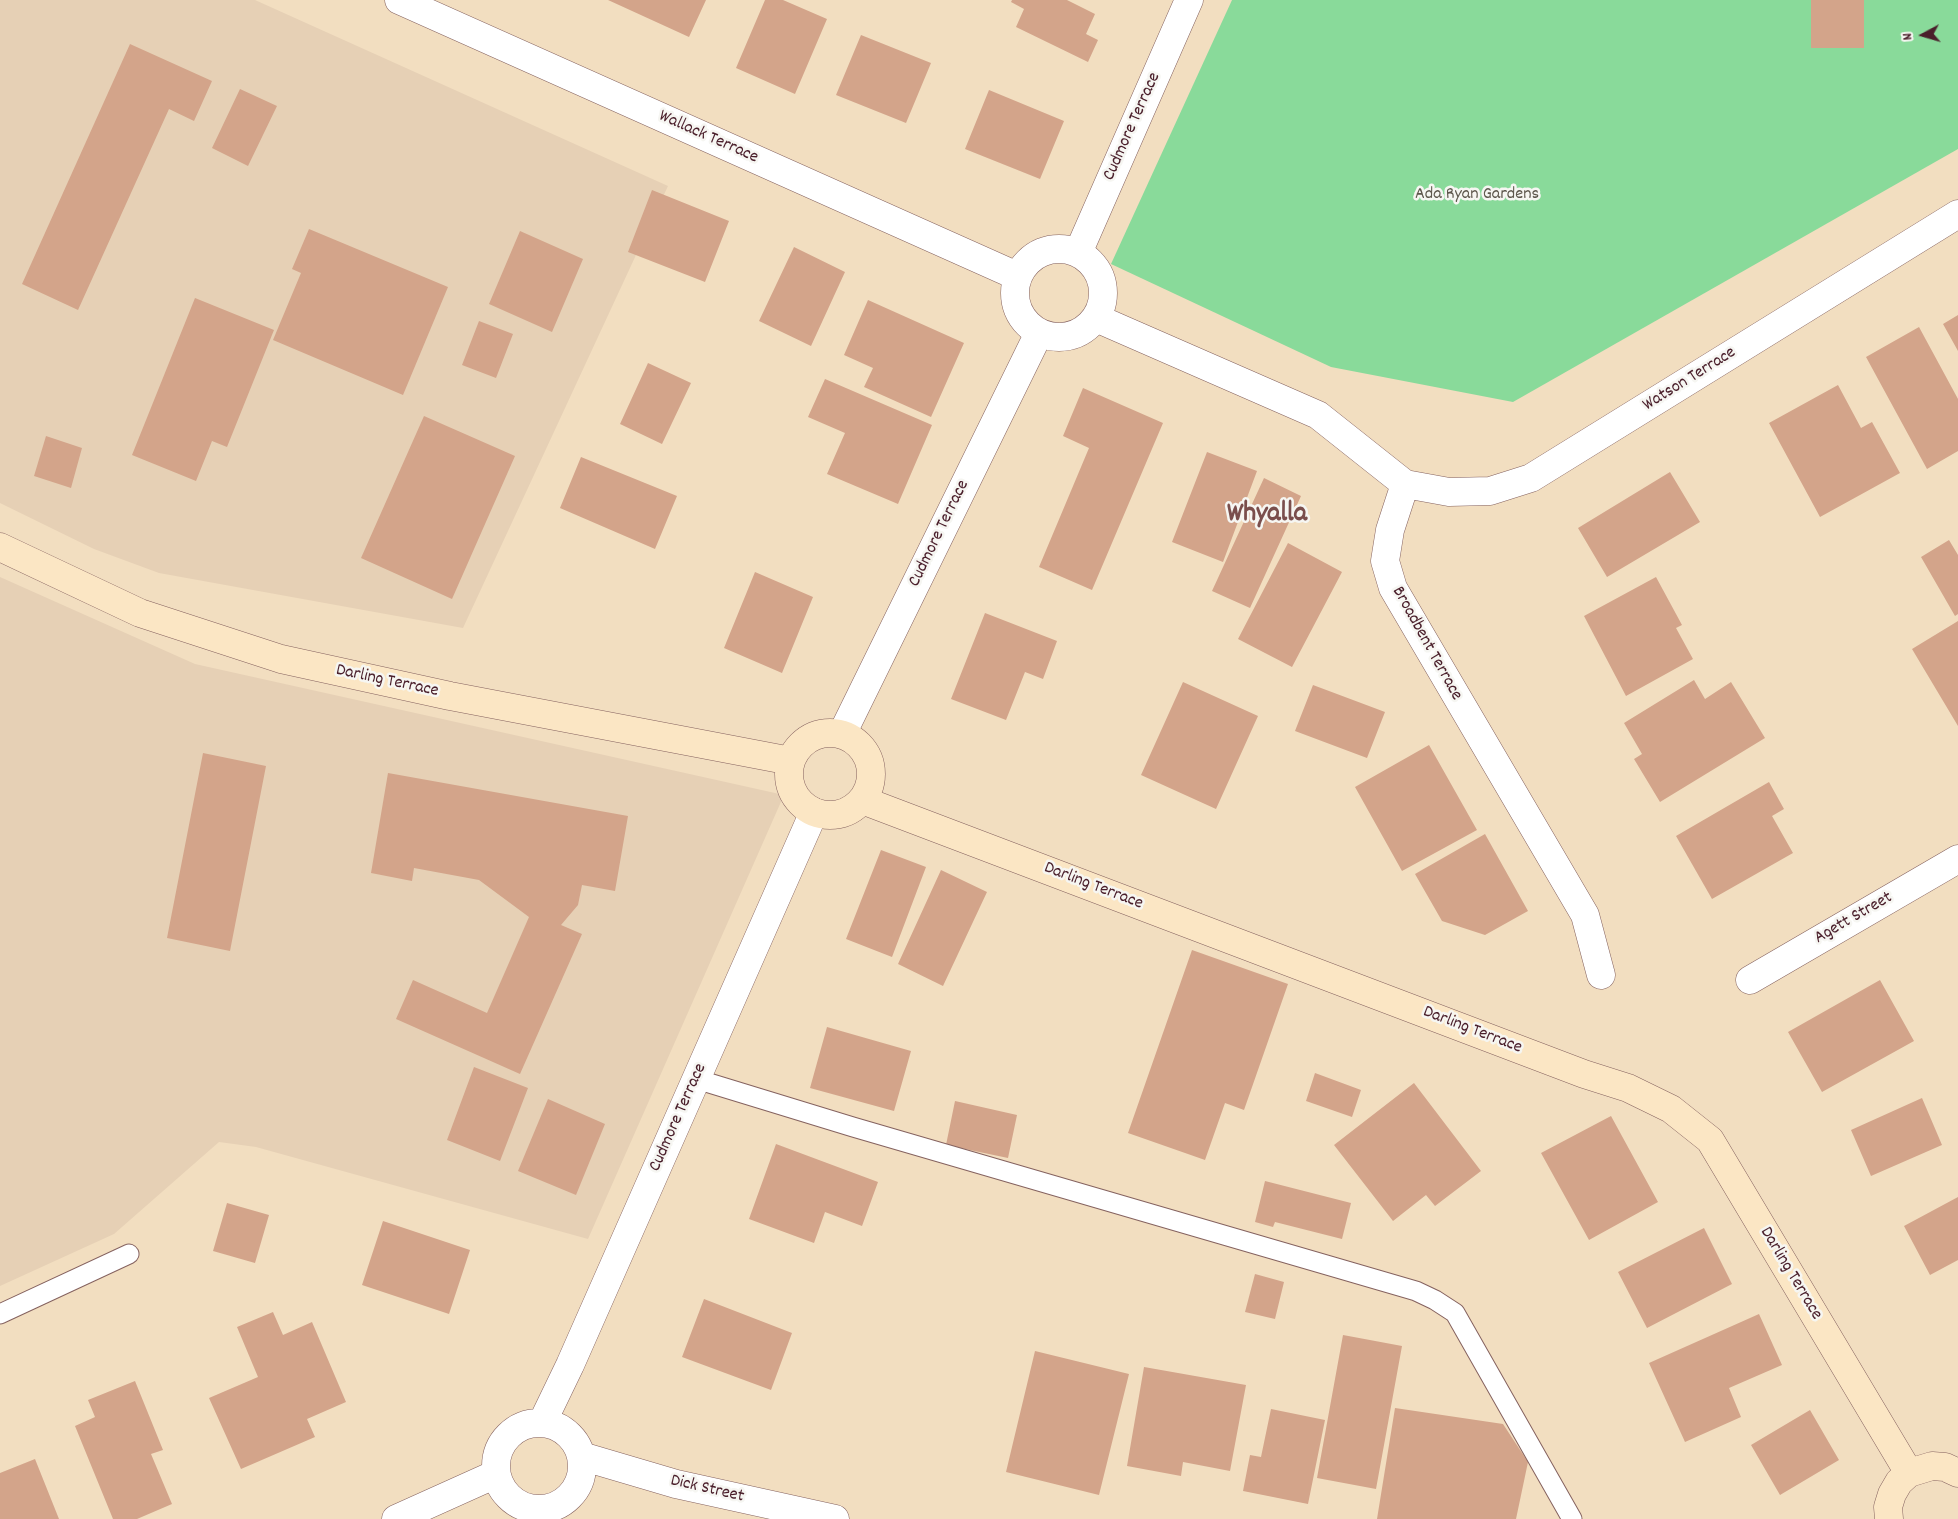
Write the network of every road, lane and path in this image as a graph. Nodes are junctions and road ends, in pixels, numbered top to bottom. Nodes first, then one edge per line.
1 (400, 0) edge
2 (1189, 0) edge
3 (1958, 214) edge
4 (1078, 253) junction
5 (1018, 276) junction
6 (1096, 318) junction
7 (1039, 333) junction
8 (1406, 484) junction
9 (0, 546) edge
10 (842, 734) junction
11 (791, 761) junction
12 (862, 800) junction
13 (814, 812) junction
14 (1958, 859) edge
15 (1601, 975) dead end
16 (1750, 980) dead end
17 (696, 1079) junction
18 (128, 1254) dead end
19 (0, 1314) edge
20 (542, 1423) junction
21 (581, 1456) junction
22 (1958, 1472) edge
23 (1909, 1473) junction
24 (496, 1474) junction
25 (535, 1514) edge
26 (396, 1519) edge
27 (835, 1519) edge
28 (1572, 1519) edge
29 (1889, 1519) edge

1 - 5 street, Wallack Terrace
2 - 4 street, Cudmore Terrace
3 - 8 street, Watson Terrace
4 - 5 street
4 - 6 street
5 - 7 street
6 - 7 street
6 - 8 street
7 - 10 street, Cudmore Terrace
8 - 15 street, Broadbent Terrace
9 - 11 main road, Darling Terrace
10 - 11 main road
10 - 12 main road
11 - 13 main road
12 - 13 main road
12 - 23 main road, Darling Terrace
13 - 17 street, Cudmore Terrace
14 - 16 street, Agett Street
17 - 20 street, Cudmore Terrace
17 - 28 lane
18 - 19 lane
20 - 21 street
20 - 24 street
21 - 25 street
21 - 27 street, Dick Street
22 - 23 main road
23 - 29 main road
24 - 25 street
24 - 26 street

